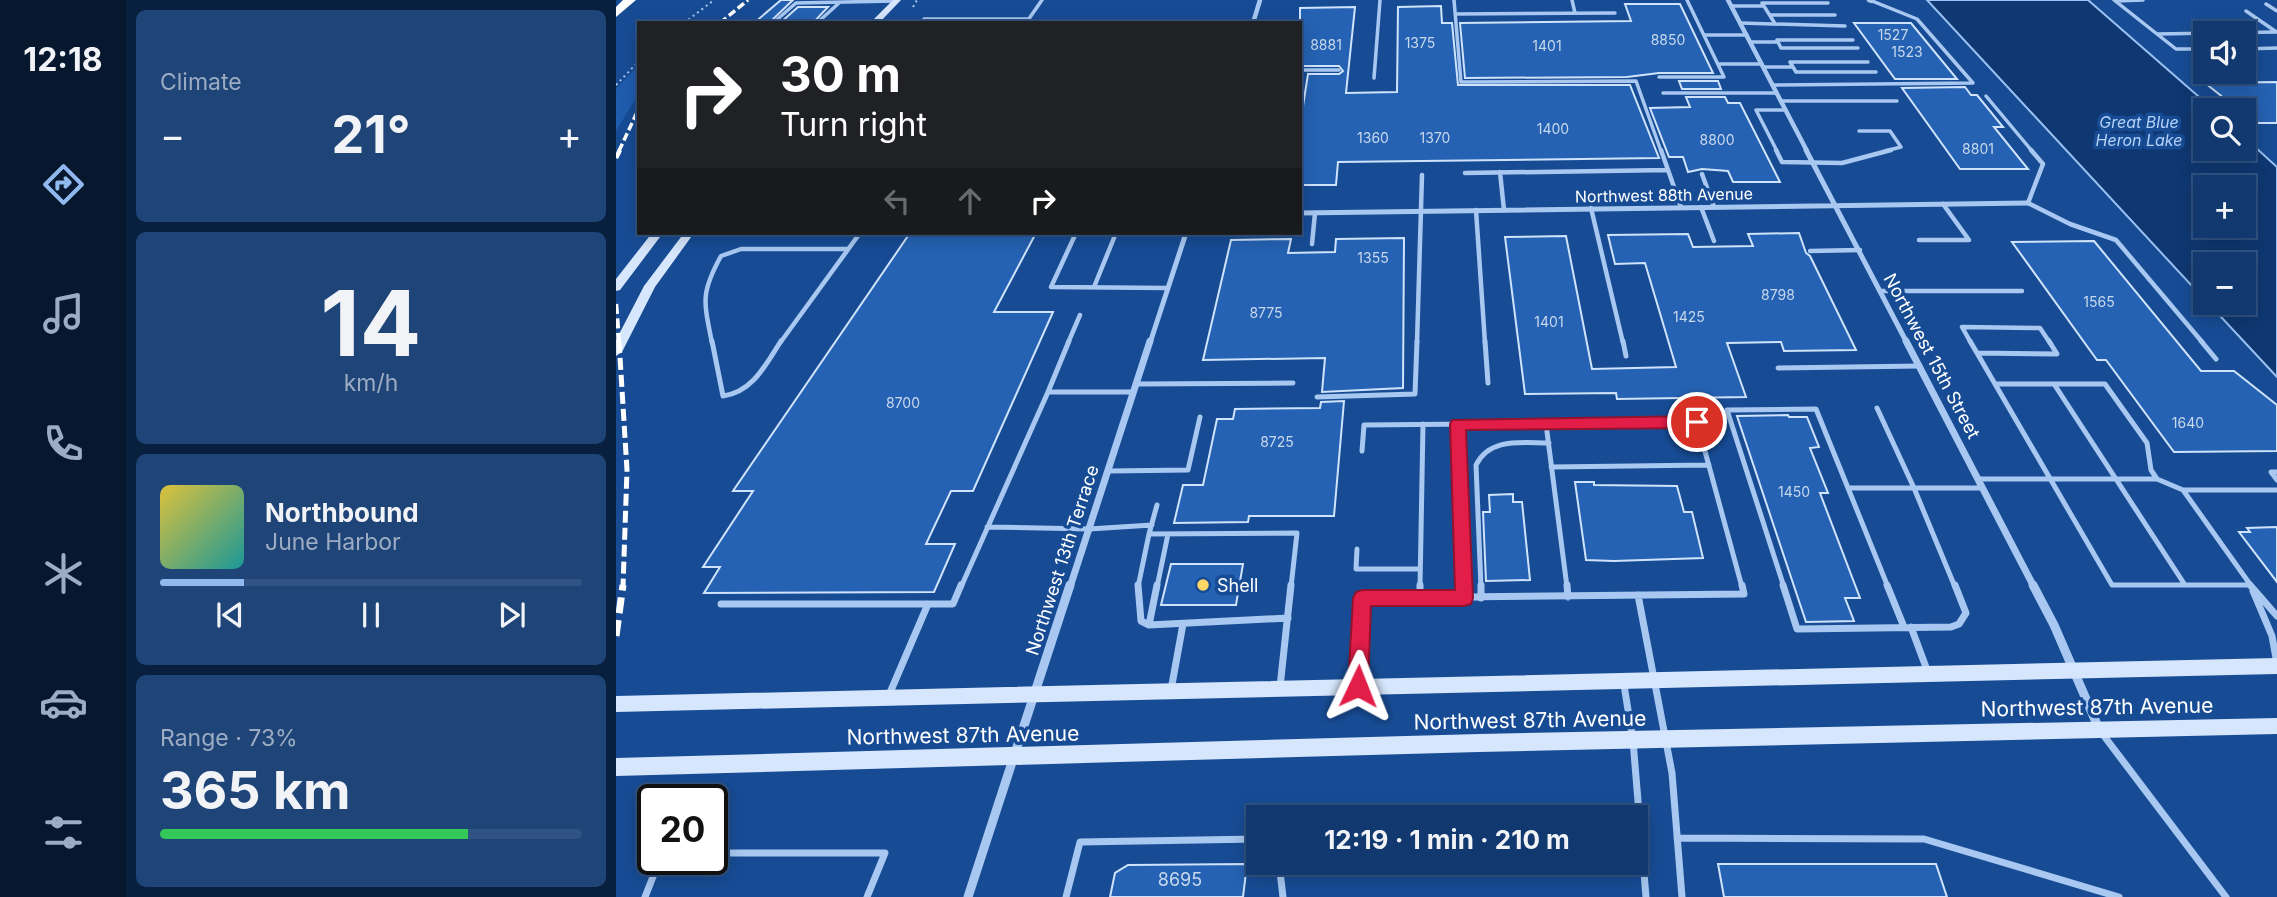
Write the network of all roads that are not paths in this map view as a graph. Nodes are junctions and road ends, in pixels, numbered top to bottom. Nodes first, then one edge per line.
1 (622, 0) edge
2 (631, 0) edge
3 (1042, 0) edge
4 (1261, 0) edge
5 (1380, 0) edge
6 (1454, 0) edge
7 (1572, 0) edge
8 (1687, 0) edge
9 (1870, 0) edge
10 (2114, 0) edge
11 (2143, 0) edge
12 (896, 1) edge
13 (839, 3) junction
14 (1730, 3) edge
15 (1828, 3) dead end
16 (2266, 4) dead end
17 (616, 5) edge
18 (1764, 6) junction
19 (2246, 11) dead end
20 (2277, 11) edge
21 (616, 13) edge
22 (1574, 13) junction
23 (1615, 13) dead end
24 (1455, 14) junction
25 (1770, 15) junction
26 (1835, 15) dead end
27 (775, 21) edge
28 (819, 21) edge
29 (876, 21) edge
30 (922, 21) edge
31 (993, 21) edge
32 (1027, 21) edge
33 (1253, 21) edge
34 (1774, 22) junction
35 (1740, 23) junction
36 (1845, 26) dead end
37 (2157, 34) junction
38 (1704, 35) junction
39 (1748, 39) junction
40 (1853, 40) dead end
41 (1778, 42) junction
42 (1858, 48) dead end
43 (2277, 48) edge
44 (2193, 49) edge
45 (2256, 49) edge
46 (1868, 62) dead end
47 (1718, 64) junction
48 (1763, 65) junction
49 (1793, 67) junction
50 (1302, 70) edge
51 (1339, 70) dead end
52 (1876, 72) dead end
53 (1374, 78) dead end
54 (1659, 78) dead end
55 (1775, 89) junction
56 (1663, 93) dead end
57 (1986, 96) dead end
58 (1897, 101) dead end
59 (1781, 102) junction
60 (1786, 110) junction
61 (1859, 131) dead end
62 (1813, 162) junction
63 (1668, 170) junction
64 (1500, 172) junction
65 (1465, 173) dead end
66 (1702, 174) dead end
67 (1422, 175) dead end
68 (2028, 203) junction
69 (1943, 204) junction
70 (1836, 205) junction
71 (1681, 207) junction
72 (1701, 207) junction
73 (1714, 207) junction
74 (1591, 208) junction
75 (1476, 210) junction
76 (1504, 210) junction
77 (1421, 211) junction
78 (1302, 213) edge
79 (1315, 213) junction
80 (656, 235) edge
81 (688, 235) edge
82 (858, 235) edge
83 (1075, 235) edge
84 (1115, 235) edge
85 (1185, 235) edge
86 (1919, 240) dead end
87 (1714, 241) dead end
88 (1312, 244) dead end
89 (848, 249) junction
90 (1860, 250) junction
91 (1810, 251) dead end
92 (616, 287) edge
93 (1094, 287) junction
94 (1168, 288) junction
95 (1881, 291) junction
96 (2022, 291) dead end
97 (1080, 315) dead end
98 (616, 352) edge
99 (1977, 353) junction
100 (1626, 356) dead end
101 (2216, 359) dead end
102 (1920, 366) junction
103 (1778, 368) dead end
104 (1293, 383) dead end
105 (1488, 383) dead end
106 (1995, 384) junction
107 (2054, 384) junction
108 (1135, 388) junction
109 (1048, 392) junction
110 (1317, 397) dead end
111 (1877, 408) dead end
112 (1200, 416) dead end
113 (1423, 424) junction
114 (1458, 424) junction
115 (1546, 424) junction
116 (1549, 443) junction
117 (1362, 451) dead end
118 (1709, 465) junction
119 (1551, 467) junction
120 (1108, 471) junction
121 (2277, 472) edge
122 (1979, 479) junction
123 (2050, 479) junction
124 (2116, 479) junction
125 (2157, 479) junction
126 (2277, 480) edge
127 (1848, 488) junction
128 (1914, 488) junction
129 (1983, 488) junction
130 (2183, 490) junction
131 (2277, 490) edge
132 (1157, 505) dead end
133 (1152, 525) junction
134 (987, 527) junction
135 (1088, 529) junction
136 (1149, 534) junction
137 (1168, 534) junction
138 (1357, 549) dead end
139 (1420, 569) junction
140 (2185, 585) junction
141 (2250, 585) junction
142 (1638, 595) junction
143 (1420, 597) junction
144 (1568, 597) junction
145 (1464, 598) junction
146 (1482, 598) junction
147 (721, 604) dead end
148 (928, 604) junction
149 (2277, 616) edge
150 (1288, 618) junction
151 (1183, 624) junction
152 (1149, 625) junction
153 (1908, 627) junction
154 (2277, 665) edge
155 (2072, 671) junction
156 (1928, 674) junction
157 (1654, 680) junction
158 (1623, 681) junction
159 (1358, 686) junction
160 (1280, 687) junction
161 (1171, 691) junction
162 (1034, 694) junction
163 (888, 698) junction
164 (616, 704) edge
165 (2277, 726) edge
166 (2099, 730) junction
167 (1633, 741) junction
168 (1666, 741) junction
169 (1014, 756) junction
170 (616, 767) edge
171 (1677, 838) junction
172 (1246, 839) edge
173 (728, 853) edge
174 (654, 875) edge
175 (1280, 875) edge
176 (645, 897) edge
177 (867, 897) edge
178 (968, 897) edge
179 (1066, 897) edge
180 (1283, 897) edge
181 (1646, 897) edge
182 (1682, 897) edge
183 (2119, 897) edge
184 (2226, 897) edge

1 - 17 highway
2 - 21 highway
3 - 32 lane
4 - 33 street
5 - 53 lane
6 - 24 lane
7 - 22 lane
8 - 38 lane
9 - 55 lane
10 - 11 lane
10 - 37 lane
12 - 13 lane
12 - 29 main road
13 - 27 lane
13 - 28 lane
14 - 18 lane
14 - 35 street, Northwest 15th Street
15 - 18 lane
16 - 20 lane
18 - 25 lane
19 - 37 lane
22 - 23 lane
22 - 24 lane
24 - 63 lane
25 - 26 lane
25 - 34 lane
30 - 31 lane
31 - 32 lane
34 - 35 lane
34 - 36 lane
35 - 39 street, Northwest 15th Street
37 - 44 lane
38 - 39 lane
38 - 47 lane
39 - 41 lane
39 - 48 street, Northwest 15th Street
40 - 41 lane
41 - 42 lane
43 - 45 lane
46 - 49 lane
47 - 48 lane
47 - 54 lane
48 - 49 lane
48 - 55 street, Northwest 15th Street
49 - 52 lane
50 - 51 lane
55 - 56 lane
55 - 59 street, Northwest 15th Street
57 - 68 lane
58 - 59 lane
59 - 60 street, Northwest 15th Street
60 - 62 street, Northwest 15th Street
60 - 62 lane
61 - 62 lane
62 - 70 street, Northwest 15th Street
63 - 64 lane
63 - 71 lane
64 - 65 lane
64 - 76 lane
66 - 73 lane
67 - 77 lane
68 - 69 street, Northwest 88th Avenue
68 - 101 lane
69 - 70 street, Northwest 88th Avenue
69 - 86 lane
70 - 73 street, Northwest 88th Avenue
70 - 90 street, Northwest 15th Street
71 - 72 street, Northwest 88th Avenue
71 - 74 street, Northwest 88th Avenue
72 - 73 street, Northwest 88th Avenue
72 - 87 lane
74 - 76 street, Northwest 88th Avenue
74 - 100 lane
75 - 76 street, Northwest 88th Avenue
75 - 77 street, Northwest 88th Avenue
75 - 105 lane
77 - 79 street, Northwest 88th Avenue
77 - 110 lane
78 - 79 street, Northwest 88th Avenue
79 - 88 lane
80 - 92 main road
81 - 98 main road
82 - 89 lane
83 - 93 lane
84 - 93 lane
85 - 94 street, Northwest 13th Terrace
89 - 89 lane
90 - 91 lane
90 - 95 street, Northwest 15th Street
93 - 94 lane
94 - 108 street, Northwest 13th Terrace
95 - 96 lane
95 - 102 street, Northwest 15th Street
97 - 109 lane
99 - 99 lane
99 - 106 lane
102 - 103 lane
102 - 122 street, Northwest 15th Street
104 - 108 lane
106 - 107 lane
106 - 123 lane
107 - 124 lane
107 - 125 lane
108 - 109 lane
108 - 120 street, Northwest 13th Terrace
109 - 134 lane
111 - 128 lane
112 - 120 lane
113 - 114 lane
113 - 117 lane
113 - 139 lane
114 - 115 lane
114 - 145 lane
115 - 116 lane
115 - 118 lane
116 - 119 lane
116 - 146 lane
118 - 119 lane
118 - 142 lane
119 - 144 lane
120 - 135 street, Northwest 13th Terrace
121 - 126 lane
122 - 123 lane
122 - 129 street, Northwest 15th Street
123 - 124 lane
123 - 140 lane
124 - 125 lane
124 - 140 lane
125 - 130 lane
127 - 128 lane
127 - 153 lane
127 - 153 lane
128 - 129 lane
128 - 153 lane
129 - 155 street, Northwest 15th Street
130 - 131 lane
130 - 141 lane
132 - 133 lane
133 - 135 lane
133 - 136 lane
134 - 135 lane
134 - 148 lane
135 - 162 street, Northwest 13th Terrace
136 - 137 lane
136 - 152 lane
137 - 150 lane
137 - 152 lane
138 - 139 lane
139 - 143 lane
140 - 141 lane
141 - 149 lane
141 - 154 lane
142 - 144 lane
142 - 157 lane
143 - 145 lane
143 - 159 lane
144 - 146 lane
145 - 146 lane
147 - 148 lane
148 - 163 lane
150 - 151 lane
150 - 160 lane
151 - 152 lane
151 - 161 lane
153 - 156 lane
154 - 155 main road, Northwest 87th Avenue
155 - 156 main road, Northwest 87th Avenue
155 - 166 street, Northwest 15th Street
156 - 157 main road, Northwest 87th Avenue
157 - 158 main road, Northwest 87th Avenue
157 - 168 lane
158 - 159 main road, Northwest 87th Avenue
158 - 167 lane
159 - 160 main road, Northwest 87th Avenue
160 - 161 main road, Northwest 87th Avenue
161 - 162 main road, Northwest 87th Avenue
162 - 163 main road, Northwest 87th Avenue
162 - 169 street, Northwest 13th Terrace
163 - 164 main road, Northwest 87th Avenue
165 - 166 main road, Northwest 87th Avenue
166 - 168 main road, Northwest 87th Avenue
166 - 184 lane
167 - 168 main road, Northwest 87th Avenue
167 - 169 main road, Northwest 87th Avenue
167 - 181 lane
168 - 171 lane
169 - 170 main road, Northwest 87th Avenue
169 - 178 street, Northwest 13th Terrace
171 - 182 lane
171 - 183 lane
172 - 179 lane
173 - 177 lane
174 - 176 lane
175 - 180 lane

